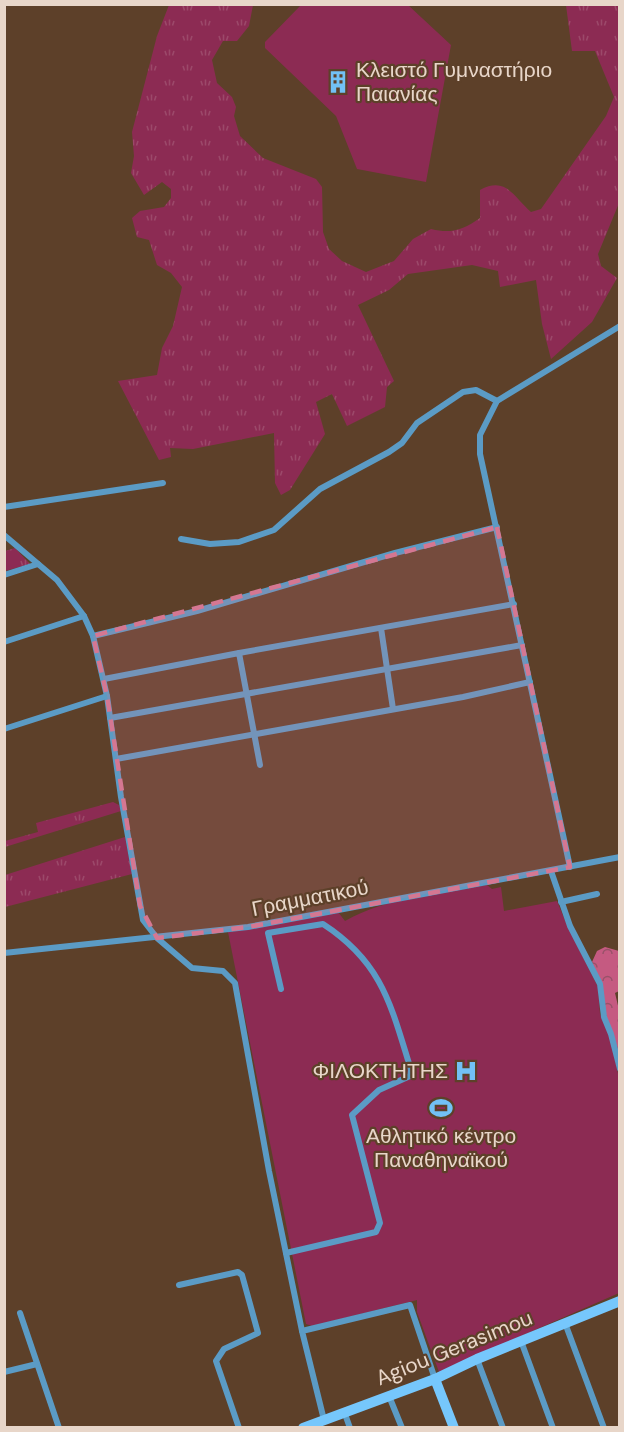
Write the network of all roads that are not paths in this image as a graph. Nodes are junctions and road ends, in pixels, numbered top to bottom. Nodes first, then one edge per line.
1 (620, 326) edge
2 (497, 401) junction
3 (163, 483) dead end
4 (4, 507) edge
5 (496, 527) junction
6 (4, 535) edge
7 (181, 539) dead end
8 (38, 564) junction
9 (4, 575) edge
10 (514, 604) junction
11 (84, 616) junction
12 (381, 628) junction
13 (93, 636) junction
14 (4, 642) edge
15 (522, 645) junction
16 (239, 654) junction
17 (387, 668) junction
18 (104, 679) junction
19 (530, 682) junction
20 (107, 696) junction
21 (248, 696) junction
22 (393, 709) junction
23 (111, 718) junction
24 (4, 729) edge
25 (254, 735) junction
26 (116, 759) junction
27 (260, 765) dead end
28 (620, 857) edge
29 (570, 867) junction
30 (551, 871) junction
31 (597, 894) dead end
32 (561, 902) junction
33 (157, 938) junction
34 (4, 953) edge
35 (281, 989) dead end
36 (620, 1069) edge
37 (286, 1252) junction
38 (179, 1285) dead end
39 (620, 1301) edge
40 (20, 1313) dead end
41 (565, 1323) junction
42 (302, 1331) junction
43 (521, 1341) junction
44 (477, 1359) junction
45 (37, 1364) junction
46 (4, 1372) edge
47 (435, 1379) junction
48 (389, 1396) junction
49 (345, 1414) junction
50 (324, 1420) junction
51 (604, 1427) edge
52 (59, 1428) edge
53 (238, 1428) edge
54 (303, 1428) edge
55 (350, 1428) edge
56 (402, 1428) edge
57 (454, 1428) edge
58 (503, 1428) edge
59 (553, 1428) edge

1 - 2 street
2 - 5 street
2 - 7 street
3 - 4 street
5 - 10 street
5 - 13 street
6 - 8 street
8 - 9 street
8 - 11 street
10 - 12 street
10 - 15 street
11 - 13 street
11 - 14 street
12 - 16 street
12 - 17 street
13 - 18 street
15 - 17 street
15 - 19 street
16 - 18 street
16 - 21 street
17 - 21 street
17 - 22 street
18 - 20 street
19 - 22 street
19 - 29 street
20 - 23 street
20 - 24 street
21 - 23 street
21 - 25 street
22 - 25 street
23 - 26 street
25 - 26 street
25 - 27 street
26 - 33 street
28 - 29 street, Γραμματικού
29 - 30 street, Γραμματικού
30 - 32 street
30 - 33 street, Γραμματικού
31 - 32 street
32 - 36 street
33 - 34 street, Γραμματικού
33 - 37 street
35 - 37 street
37 - 42 street
38 - 53 street
39 - 41 street, Agiou Gerasimou
40 - 45 street
41 - 43 street, Agiou Gerasimou
41 - 51 street
42 - 47 street
42 - 50 street
43 - 44 street, Agiou Gerasimou
43 - 59 street
44 - 47 street, Agiou Gerasimou
44 - 58 street
45 - 46 street
45 - 52 street
47 - 48 street, Agiou Gerasimou
47 - 57 street
48 - 49 street, Agiou Gerasimou
48 - 56 street
49 - 50 street, Agiou Gerasimou
49 - 55 street
50 - 54 street, Agiou Gerasimou

